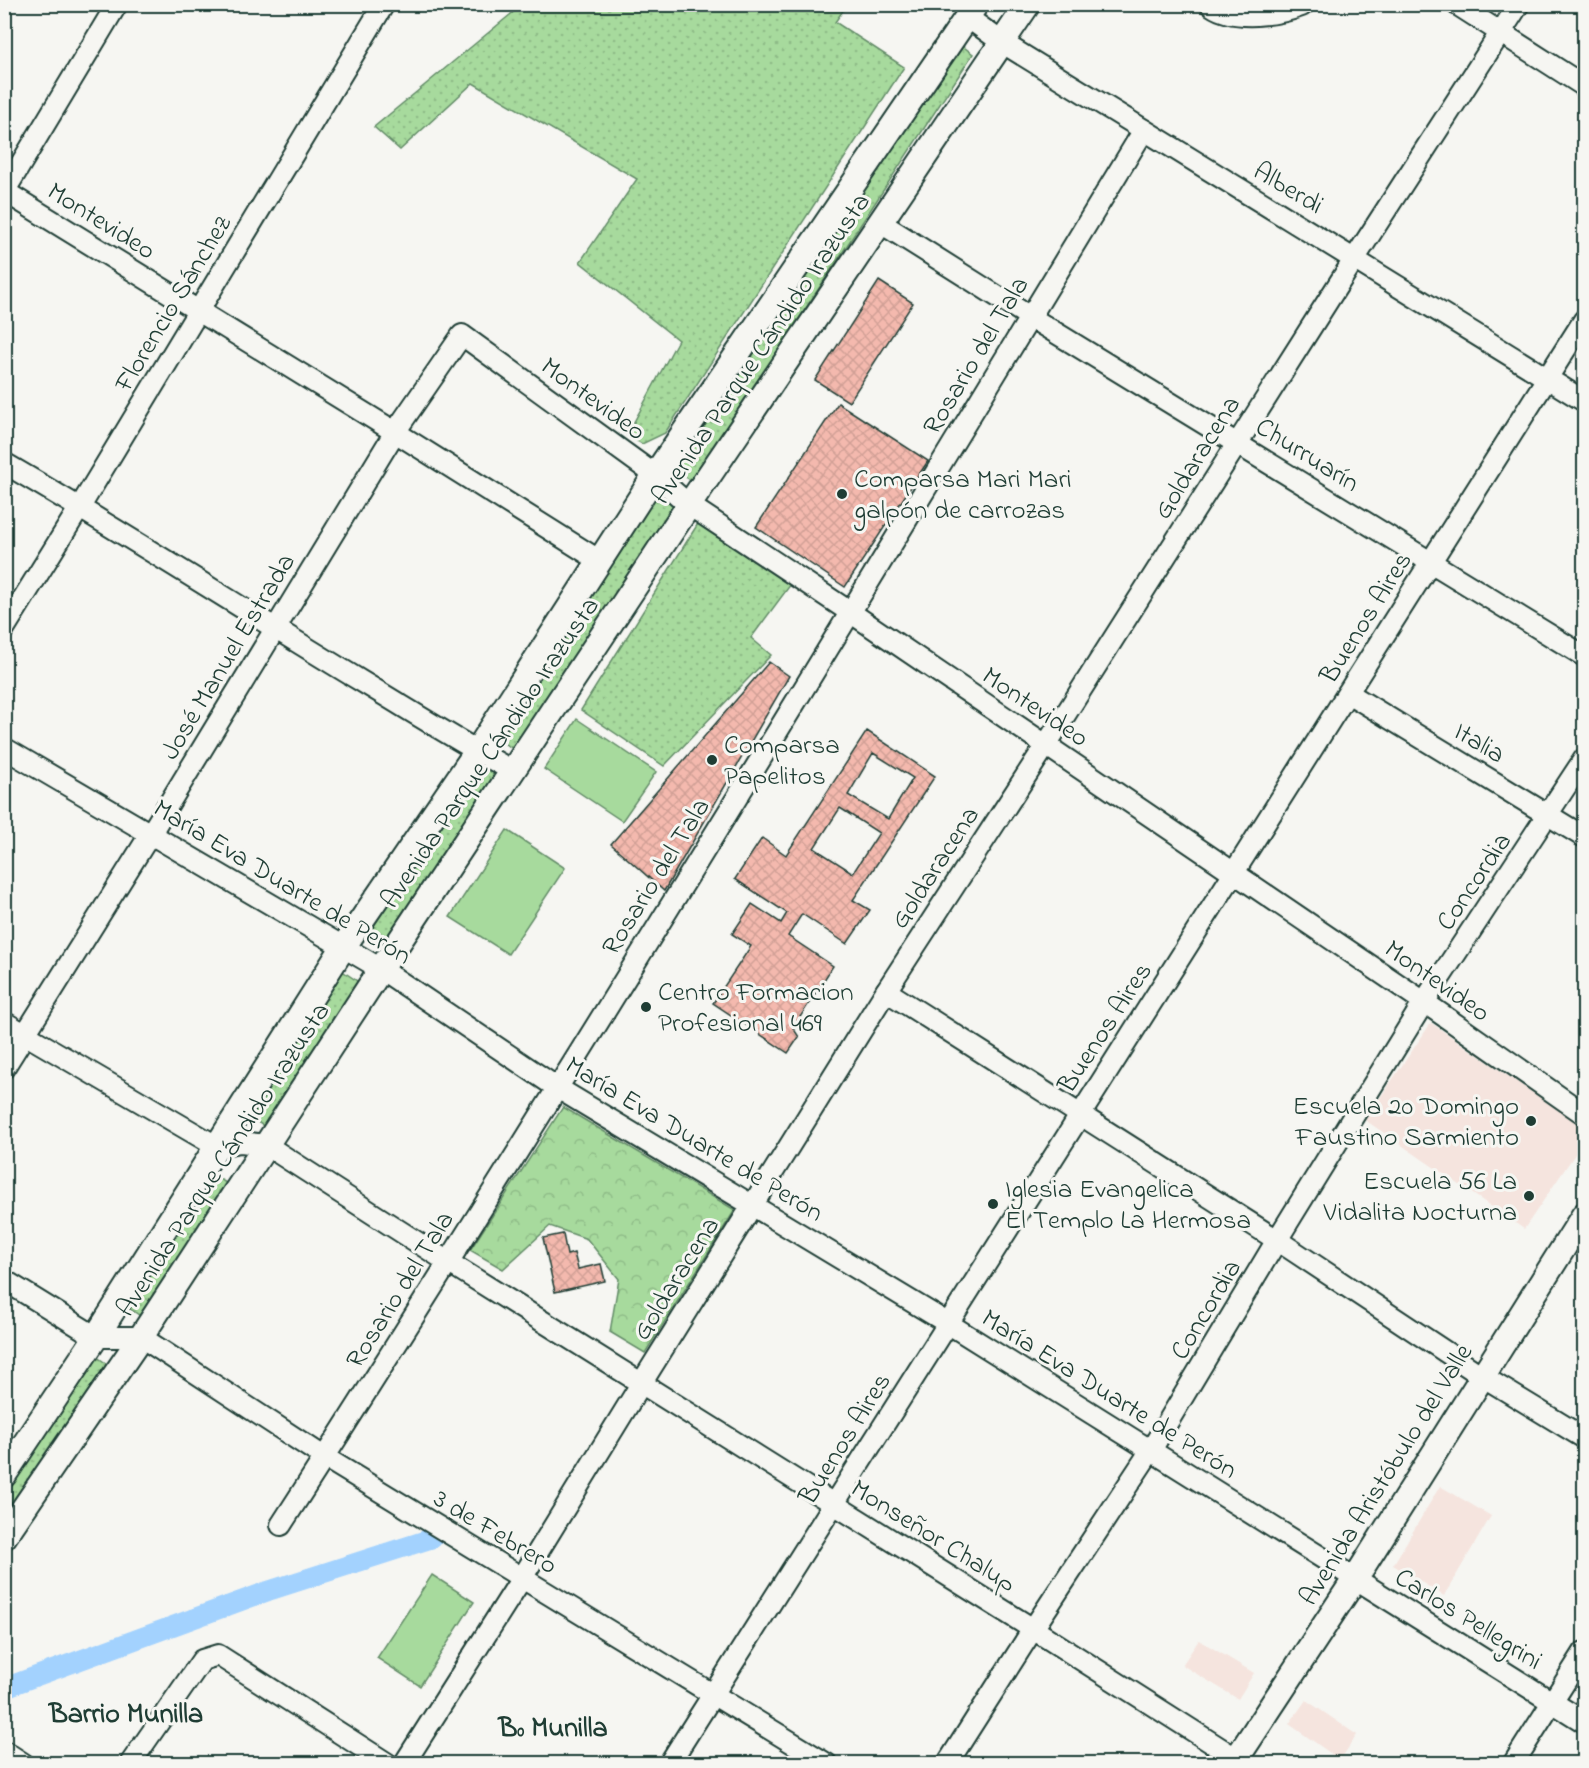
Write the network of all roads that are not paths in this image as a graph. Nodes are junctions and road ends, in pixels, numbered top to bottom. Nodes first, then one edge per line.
1 (384, 4) edge
2 (1028, 4) edge
3 (1213, 4) edge
4 (1301, 4) edge
5 (1456, 4) edge
6 (1519, 4) edge
7 (117, 5) edge
8 (971, 11) edge
9 (1500, 33) junction
10 (1003, 43) junction
11 (1584, 86) edge
12 (1144, 130) junction
13 (5, 192) edge
14 (881, 223) junction
15 (1355, 258) junction
16 (198, 312) junction
17 (1030, 318) junction
18 (1584, 320) edge
19 (462, 335) joint
20 (1547, 379) junction
21 (1584, 401) edge
22 (395, 432) junction
23 (1237, 442) junction
24 (4, 463) edge
25 (655, 475) junction
26 (689, 506) junction
27 (81, 507) junction
28 (600, 561) junction
29 (1432, 562) junction
30 (850, 612) junction
31 (4, 629) edge
32 (275, 629) junction
33 (1584, 656) edge
34 (1348, 693) junction
35 (1046, 745) junction
36 (4, 748) edge
37 (477, 751) junction
38 (1584, 759) edge
39 (513, 771) junction
40 (1549, 815) junction
41 (151, 833) junction
42 (1584, 837) edge
43 (1234, 873) junction
44 (344, 946) junction
45 (381, 969) junction
46 (886, 991) junction
47 (1424, 1002) junction
48 (4, 1022) edge
49 (25, 1034) junction
50 (4, 1068) edge
51 (556, 1087) junction
52 (1584, 1114) edge
53 (1081, 1115) junction
54 (266, 1145) junction
55 (216, 1146) junction
56 (752, 1205) junction
57 (1584, 1215) edge
58 (1277, 1240) junction
59 (448, 1262) junction
60 (4, 1280) edge
61 (949, 1324) junction
62 (96, 1336) junction
63 (141, 1337) junction
64 (1482, 1376) junction
65 (640, 1384) junction
66 (1584, 1438) edge
67 (1152, 1450) junction
68 (324, 1457) junction
69 (4, 1475) edge
70 (834, 1504) junction
71 (281, 1525) dead end
72 (5, 1534) edge
73 (522, 1578) junction
74 (1355, 1579) junction
75 (1033, 1629) junction
76 (1584, 1652) edge
77 (713, 1694) junction
78 (1553, 1702) junction
79 (1584, 1722) edge
80 (4, 1751) edge
81 (1238, 1762) edge
82 (24, 1764) edge
83 (130, 1764) edge
84 (388, 1764) edge
85 (404, 1764) edge
86 (669, 1764) edge
87 (827, 1764) edge
88 (947, 1764) edge
89 (1514, 1764) edge

1 - 16 street, Florencio Sánchez
2 - 10 main road, Avenida Parque Cándido Irazusta
3 - 4 main road
5 - 9 street
6 - 9 street, Goldaracena
7 - 13 street
8 - 10 street, Alberdi
8 - 25 main road, Avenida Parque Cándido Irazusta
9 - 11 street
9 - 15 street, Goldaracena
10 - 12 street, Alberdi
10 - 14 main road, Avenida Parque Cándido Irazusta
12 - 15 street, Alberdi
12 - 17 street, Rosario del Tala
13 - 16 street, Montevideo
14 - 17 street, Churruarín
14 - 26 main road, Avenida Parque Cándido Irazusta
15 - 20 street, Alberdi
15 - 23 street, Goldaracena
16 - 22 street, Montevideo
16 - 27 street, Florencio Sánchez
17 - 23 street, Churruarín
17 - 30 street, Rosario del Tala
18 - 20 street, Buenos Aires
19 - 22 street, José Manuel Estrada
19 - 25 street, Montevideo
20 - 21 street, Alberdi
20 - 29 street, Buenos Aires
22 - 28 street, Montevideo
22 - 32 street, José Manuel Estrada
23 - 29 street, Churruarín
23 - 35 street, Goldaracena
24 - 27 street
25 - 26 street, Montevideo
25 - 28 main road, Avenida Parque Cándido Irazusta
26 - 30 street, Montevideo
26 - 39 main road, Avenida Parque Cándido Irazusta
27 - 31 street, Florencio Sánchez
27 - 32 street
28 - 37 main road, Avenida Parque Cándido Irazusta
29 - 33 street, Churruarín
29 - 34 street, Buenos Aires
30 - 35 street, Montevideo
30 - 51 street, Rosario del Tala
32 - 37 street
32 - 41 street, José Manuel Estrada
34 - 40 street, Italia
34 - 43 street, Buenos Aires
35 - 43 street, Montevideo
35 - 46 street, Goldaracena
36 - 41 street, María Eva Duarte de Perón
37 - 39 street
37 - 44 main road, Avenida Parque Cándido Irazusta
38 - 40 street, Concordia
39 - 45 main road, Avenida Parque Cándido Irazusta
40 - 42 street, Italia
40 - 47 street, Concordia
41 - 44 street, María Eva Duarte de Perón
41 - 49 street, José Manuel Estrada
43 - 47 street, Montevideo
43 - 53 street, Buenos Aires
44 - 45 street, María Eva Duarte de Perón
44 - 55 main road, Avenida Parque Cándido Irazusta
45 - 51 street, María Eva Duarte de Perón
45 - 54 main road, Avenida Parque Cándido Irazusta
46 - 53 street
46 - 56 street, Goldaracena
47 - 52 street, Montevideo
47 - 58 street, Concordia
48 - 49 street
49 - 50 street, José Manuel Estrada
49 - 55 street
51 - 56 street, María Eva Duarte de Perón
51 - 59 street, Rosario del Tala
53 - 58 street
53 - 61 street, Buenos Aires
54 - 55 street, Monseñor Chalup
54 - 59 street, Monseñor Chalup
54 - 63 main road, Avenida Parque Cándido Irazusta
55 - 62 main road, Avenida Parque Cándido Irazusta
56 - 61 street, María Eva Duarte de Perón
56 - 65 street, Goldaracena
57 - 64 main road, Avenida Aristóbulo del Valle
58 - 64 street
58 - 67 street, Concordia
59 - 65 street, Monseñor Chalup
59 - 68 street, Rosario del Tala
60 - 62 street
61 - 67 street, María Eva Duarte de Perón
61 - 70 street, Buenos Aires
62 - 63 street
62 - 69 main road, Avenida Parque Cándido Irazusta
63 - 68 street, 3 de Febrero
63 - 72 main road, Avenida Parque Cándido Irazusta
64 - 66 street
64 - 74 main road, Avenida Aristóbulo del Valle
65 - 70 street, Monseñor Chalup
65 - 73 street, Goldaracena
67 - 74 street, María Eva Duarte de Perón
67 - 75 street, Concordia
68 - 71 street, Rosario del Tala
68 - 73 street, 3 de Febrero
70 - 75 street, Monseñor Chalup
70 - 77 street, Buenos Aires
73 - 77 street, 3 de Febrero
73 - 85 street, Goldaracena
74 - 78 street, Carlos Pellegrini
74 - 81 main road, Avenida Aristóbulo del Valle
75 - 81 street, Monseñor Chalup
75 - 88 street, Concordia
76 - 78 street
77 - 86 street, Buenos Aires
77 - 87 street, 3 de Febrero
78 - 79 street, Carlos Pellegrini
78 - 89 street
80 - 82 street
83 - 84 street

